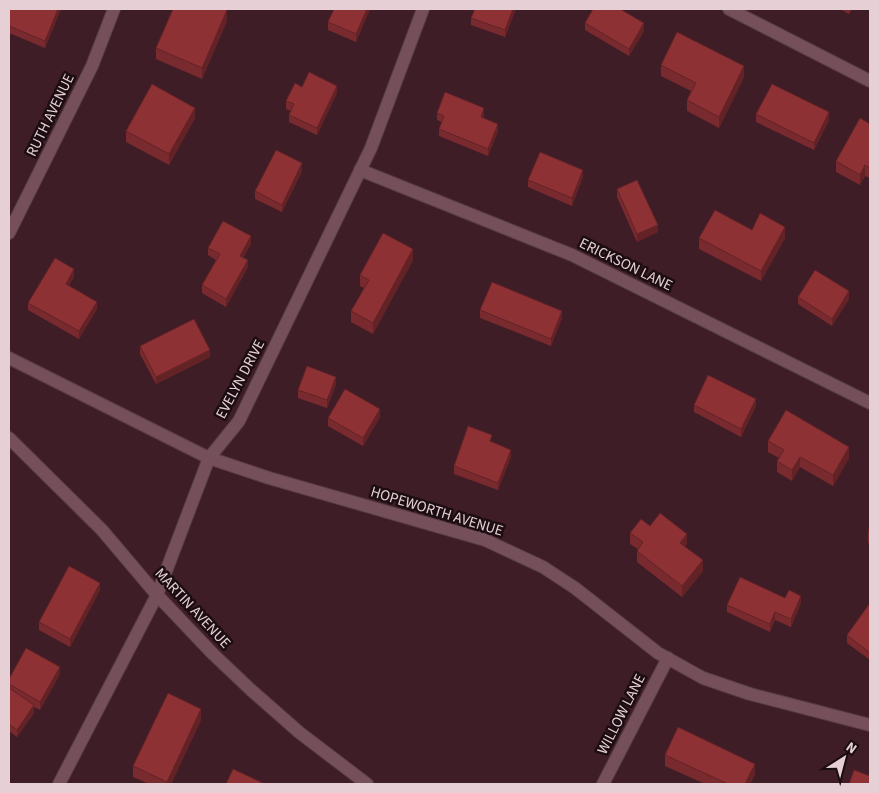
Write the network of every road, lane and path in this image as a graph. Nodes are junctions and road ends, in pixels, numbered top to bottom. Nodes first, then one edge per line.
1 (114, 9) edge
2 (423, 9) edge
3 (729, 9) edge
4 (870, 81) edge
5 (360, 170) junction
6 (9, 234) edge
7 (9, 358) edge
8 (870, 403) edge
9 (9, 438) edge
10 (209, 458) junction
11 (157, 595) junction
12 (668, 658) junction
13 (870, 725) edge
14 (59, 784) edge
15 (368, 784) edge
16 (603, 784) edge

1 - 6 street, RUTH AVENUE
2 - 5 street, EVELYN DRIVE
3 - 4 street
5 - 8 street, ERICKSON LANE
5 - 10 street, EVELYN DRIVE
7 - 10 street, HOPEWORTH AVENUE
9 - 11 street, MARTIN AVENUE
10 - 11 street, EVELYN DRIVE
10 - 12 street, HOPEWORTH AVENUE
11 - 14 street, EVELYN DRIVE
11 - 15 street, MARTIN AVENUE
12 - 13 street, HOPEWORTH AVENUE
12 - 16 street, WILLOW LANE

